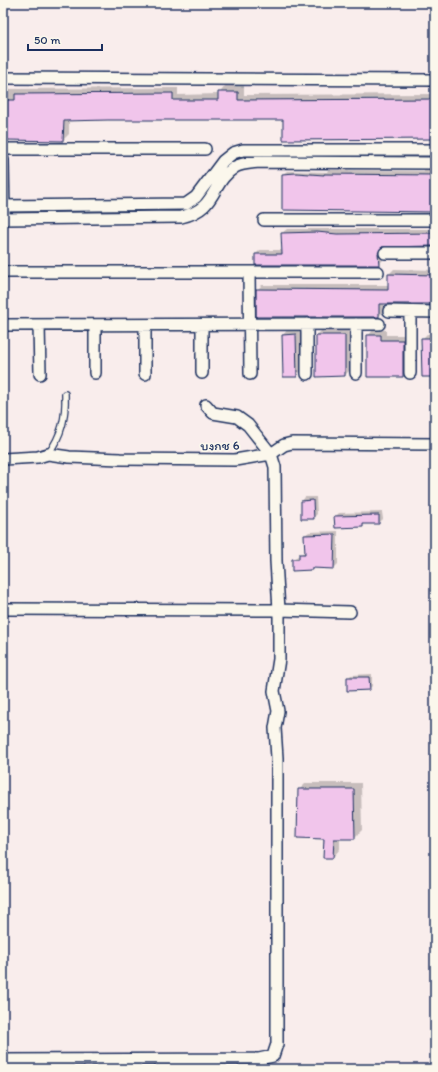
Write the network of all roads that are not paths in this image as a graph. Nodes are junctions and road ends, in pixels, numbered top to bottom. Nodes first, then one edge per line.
1 (3, 78) edge
2 (435, 80) edge
3 (3, 149) edge
4 (205, 149) dead end
5 (435, 150) edge
6 (3, 160) edge
7 (435, 163) edge
8 (219, 177) junction
9 (3, 206) edge
10 (4, 220) edge
11 (264, 220) dead end
12 (435, 220) edge
13 (385, 253) dead end
14 (435, 253) edge
15 (3, 272) edge
16 (249, 272) junction
17 (378, 272) dead end
18 (389, 311) dead end
19 (410, 312) junction
20 (435, 312) edge
21 (250, 324) junction
22 (307, 324) junction
23 (356, 324) junction
24 (379, 324) dead end
25 (3, 325) edge
26 (39, 325) junction
27 (95, 325) junction
28 (145, 325) junction
29 (202, 325) junction
30 (96, 373) dead end
31 (202, 373) dead end
32 (356, 373) dead end
33 (410, 373) dead end
34 (40, 374) dead end
35 (145, 374) dead end
36 (250, 374) dead end
37 (307, 374) dead end
38 (65, 394) dead end
39 (206, 405) dead end
40 (435, 444) edge
41 (48, 454) junction
42 (271, 454) junction
43 (3, 459) edge
44 (3, 609) edge
45 (279, 610) junction
46 (350, 612) dead end
47 (3, 1060) edge

1 - 2 street
3 - 4 street
5 - 8 street
6 - 9 street
7 - 8 street
8 - 9 street
8 - 10 street
9 - 10 street
11 - 12 street
13 - 14 street
15 - 16 street
16 - 17 street
16 - 21 street
18 - 19 street
19 - 20 street
19 - 33 street
21 - 22 street
21 - 29 street
21 - 36 street
22 - 23 street
22 - 37 street
23 - 24 street
23 - 32 street
25 - 26 street
26 - 27 street
26 - 34 street
27 - 28 street
27 - 30 street
28 - 29 street
28 - 35 street
29 - 31 street
38 - 41 lane
39 - 42 street
40 - 42 street, บงกช 6
41 - 42 street, บงกช 6
41 - 43 street, บงกช 6
42 - 45 street
44 - 45 street
45 - 46 street
45 - 47 street

